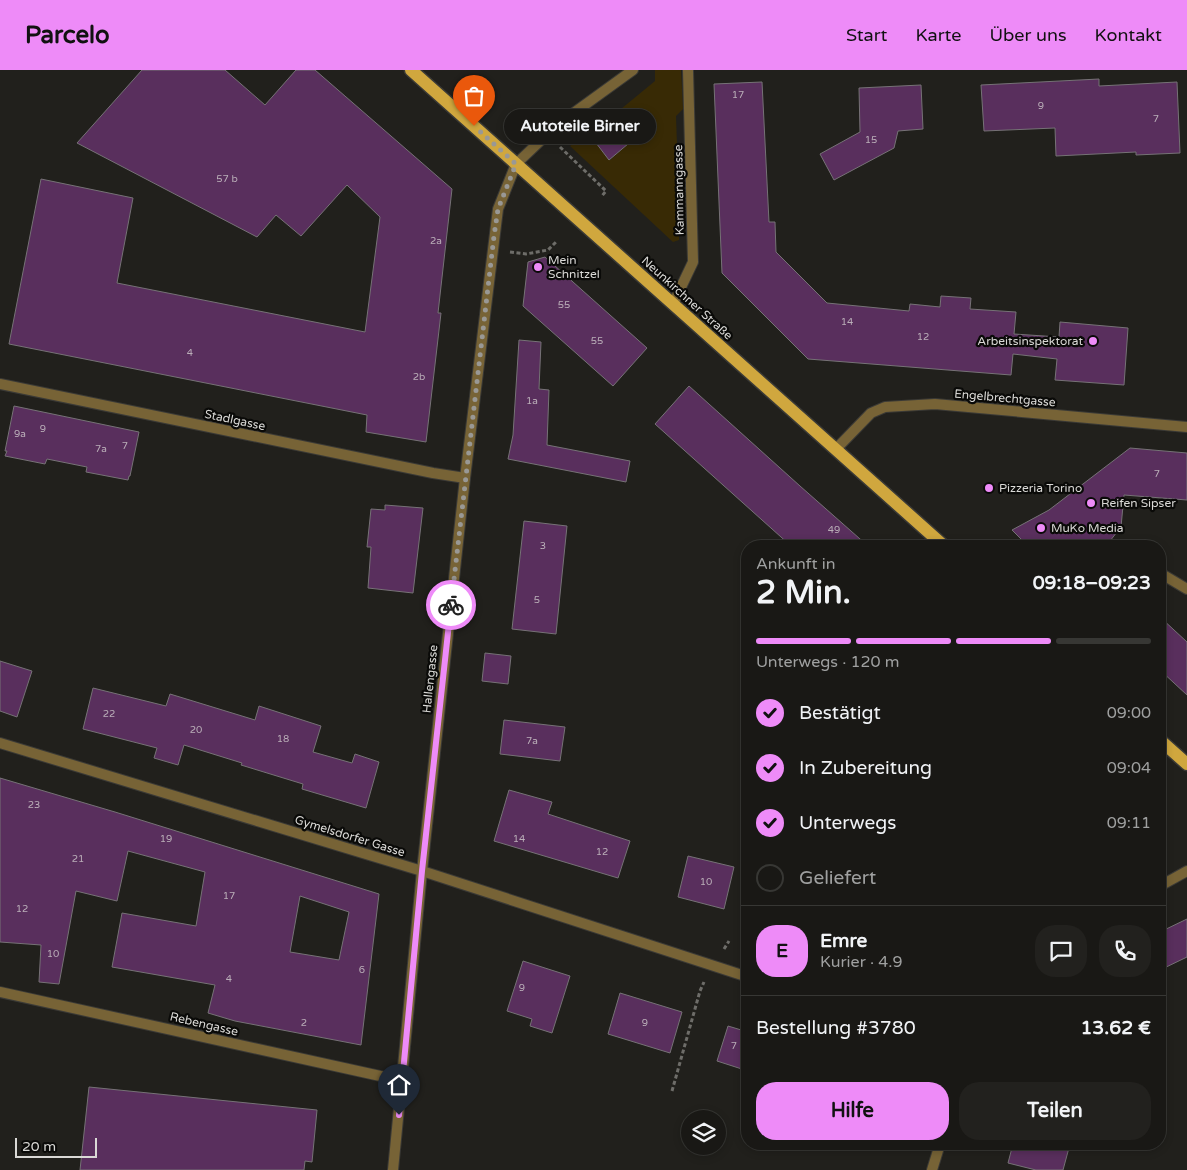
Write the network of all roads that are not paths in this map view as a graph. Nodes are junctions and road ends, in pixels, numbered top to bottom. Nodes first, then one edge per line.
1 (412, 70) edge
2 (632, 70) edge
3 (688, 70) edge
4 (516, 164) junction
5 (672, 304) junction
6 (0, 384) edge
7 (1187, 427) edge
8 (836, 449) junction
9 (465, 478) junction
10 (937, 540) edge
11 (1166, 577) edge
12 (1187, 589) edge
13 (0, 743) edge
14 (1166, 745) edge
15 (1186, 760) edge
16 (422, 871) junction
17 (1187, 872) edge
18 (1166, 883) edge
19 (741, 974) edge
20 (0, 992) edge
21 (403, 1081) junction
22 (938, 1150) edge
23 (393, 1170) edge
24 (932, 1170) edge

1 - 4 main road, Neunkirchner Straße
2 - 4 street
3 - 5 street, Kammanngasse
4 - 5 main road, Neunkirchner Straße
4 - 9 street, Hallengasse
5 - 8 main road, Neunkirchner Straße
6 - 9 street, Stadlgasse
7 - 8 street, Engelbrechtgasse
8 - 10 main road, Neunkirchner Straße
9 - 16 street, Hallengasse
11 - 12 street
13 - 16 street, Gymelsdorfer Gasse
14 - 15 main road
16 - 19 street, Gymelsdorfer Gasse
16 - 21 street, Hallengasse
17 - 18 street
20 - 21 street, Rebengasse
21 - 23 street, Hallengasse
22 - 24 street

